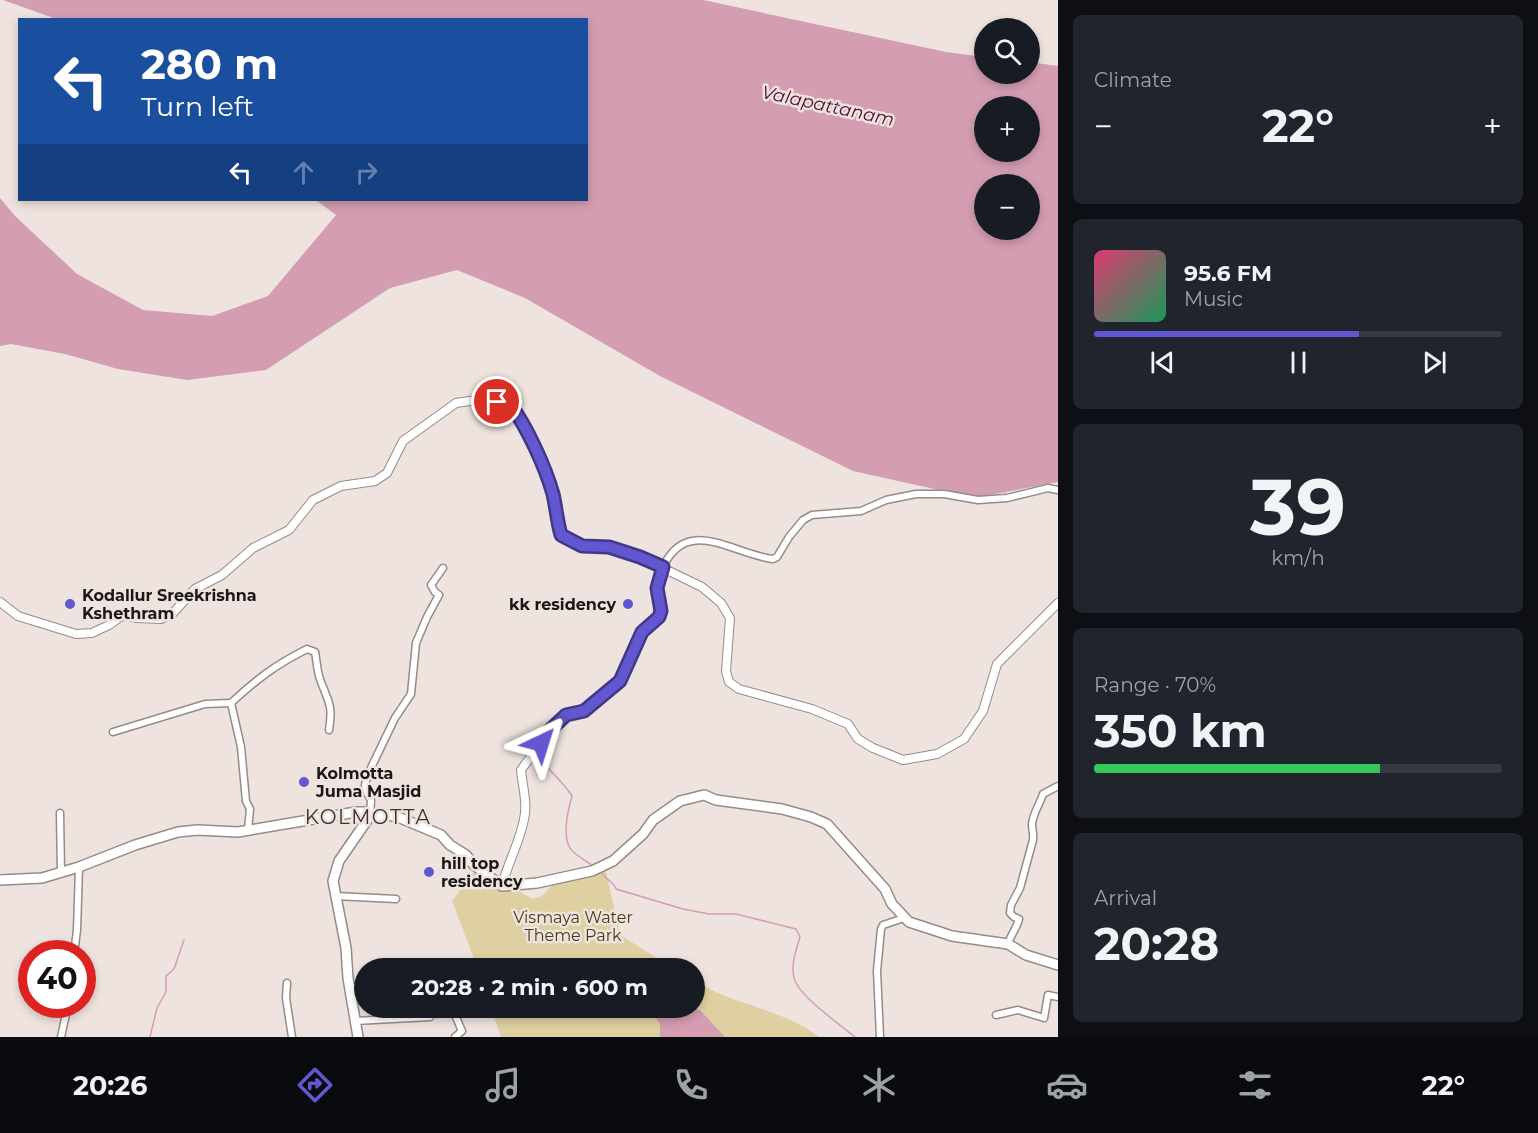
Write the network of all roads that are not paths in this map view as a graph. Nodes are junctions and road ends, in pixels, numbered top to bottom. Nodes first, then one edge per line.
1 (1058, 490) edge
2 (663, 567) junction
3 (443, 568) dead end
4 (0, 602) edge
5 (1058, 603) edge
6 (231, 703) junction
7 (329, 730) dead end
8 (113, 732) dead end
9 (1058, 786) edge
10 (60, 813) dead end
11 (370, 816) junction
12 (248, 830) junction
13 (79, 867) junction
14 (62, 872) junction
15 (0, 880) edge
16 (502, 886) junction
17 (335, 896) junction
18 (396, 899) dead end
19 (904, 918) junction
20 (76, 940) edge
21 (1008, 944) junction
22 (1058, 965) edge
23 (287, 983) dead end
24 (350, 988) junction
25 (354, 988) edge
26 (1058, 997) edge
27 (996, 1015) dead end
28 (65, 1018) edge
29 (411, 1018) edge
30 (456, 1018) edge
31 (355, 1021) junction
32 (61, 1037) edge
33 (292, 1037) edge
34 (358, 1037) edge
35 (455, 1037) edge
36 (880, 1037) edge

1 - 2 street
2 - 4 street
2 - 5 street
2 - 16 street
3 - 11 street
6 - 7 street
6 - 8 street
6 - 12 street
9 - 21 street
10 - 14 street
11 - 12 main road
11 - 16 main road
11 - 17 main road
12 - 13 main road
13 - 14 main road
13 - 20 street
14 - 15 main road
16 - 19 main road
17 - 18 street
17 - 24 main road
19 - 21 main road
19 - 36 street
21 - 22 main road
23 - 33 street
24 - 25 street
24 - 31 main road
26 - 27 street
28 - 32 street
29 - 31 street
30 - 35 street
31 - 34 main road

